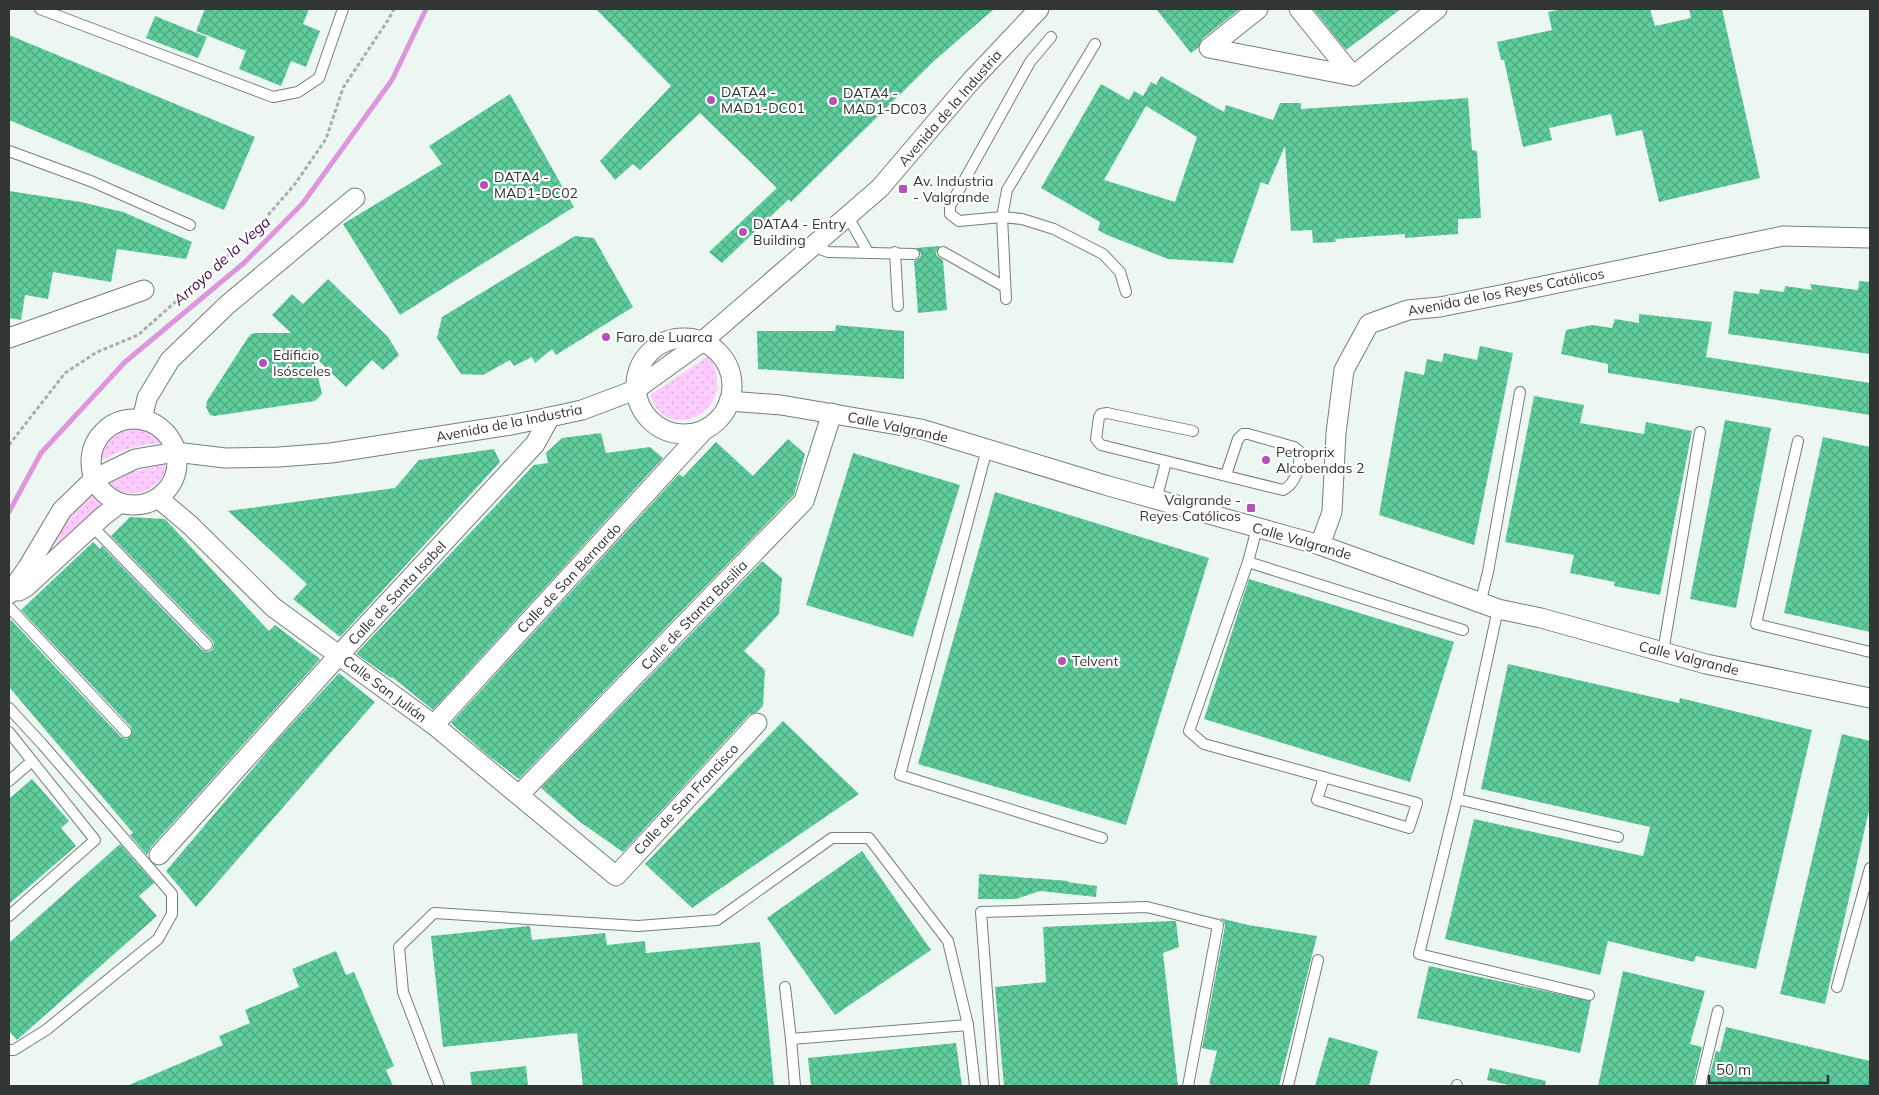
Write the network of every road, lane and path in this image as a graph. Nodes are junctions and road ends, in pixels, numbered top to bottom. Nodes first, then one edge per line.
1 (40, 9) edge
2 (344, 9) edge
3 (394, 9) edge
4 (1038, 9) edge
5 (1258, 9) edge
6 (1299, 9) edge
7 (1437, 9) edge
8 (1051, 37) dead end
9 (1095, 44) dead end
10 (1353, 76) junction
11 (9, 151) edge
12 (355, 198) dead end
13 (847, 216) junction
14 (1002, 217) junction
15 (190, 225) dead end
16 (1870, 238) edge
17 (812, 246) junction
18 (868, 252) junction
19 (895, 252) junction
20 (943, 252) dead end
21 (914, 254) dead end
22 (1005, 287) junction
23 (144, 290) dead end
24 (1126, 292) dead end
25 (1006, 299) dead end
26 (898, 306) dead end
27 (9, 338) edge
28 (703, 341) junction
29 (635, 390) junction
30 (1520, 392) dead end
31 (730, 401) junction
32 (832, 413) junction
33 (550, 417) junction
34 (142, 420) junction
35 (704, 430) junction
36 (1193, 431) dead end
37 (1700, 432) dead end
38 (1798, 441) dead end
39 (9, 445) edge
40 (987, 449) junction
41 (176, 452) junction
42 (1166, 462) junction
43 (1226, 475) junction
44 (94, 479) junction
45 (158, 498) junction
46 (1156, 500) junction
47 (120, 503) junction
48 (92, 526) junction
49 (1257, 528) junction
50 (1320, 545) junction
51 (1248, 562) junction
52 (9, 595) edge
53 (1489, 606) junction
54 (9, 607) edge
55 (1464, 630) dead end
56 (207, 645) dead end
57 (1663, 652) junction
58 (1870, 652) edge
59 (339, 655) junction
60 (1870, 698) edge
61 (9, 708) edge
62 (757, 722) dead end
63 (434, 726) junction
64 (9, 732) edge
65 (126, 732) dead end
66 (32, 761) junction
67 (1324, 777) junction
68 (9, 781) edge
69 (519, 795) junction
70 (1457, 799) junction
71 (1618, 837) dead end
72 (1102, 838) dead end
73 (159, 855) dead end
74 (1870, 868) edge
75 (616, 876) joint
76 (9, 916) edge
77 (1318, 960) dead end
78 (785, 987) dead end
79 (1838, 987) dead end
80 (1589, 995) dead end
81 (1718, 1011) dead end
82 (968, 1025) junction
83 (791, 1040) junction
84 (9, 1050) edge
85 (439, 1086) edge
86 (795, 1086) edge
87 (975, 1086) edge
88 (994, 1086) edge
89 (1188, 1086) edge
90 (1288, 1086) edge
91 (1700, 1086) edge

1 - 2 lane
3 - 39 path
4 - 13 street, Avenida de la Industria
5 - 10 street
6 - 10 street
7 - 10 street
8 - 14 lane
9 - 14 lane
11 - 15 lane
12 - 34 street
13 - 17 street, Avenida de la Industria
13 - 18 lane
14 - 22 lane
14 - 24 lane
16 - 50 street, Avenida de los Reyes Católicos
17 - 18 lane
17 - 28 street, Avenida de la Industria
18 - 19 lane
19 - 21 lane
19 - 26 lane
20 - 22 lane
22 - 25 lane
23 - 27 street
28 - 29 street, Avenida de la Industria
28 - 31 street
29 - 33 street, Avenida de la Industria
29 - 35 street
30 - 53 lane
31 - 32 street, Calle Valgrande
31 - 35 street
32 - 40 street, Calle Valgrande
32 - 69 street, Calle de Stanta Basilia
33 - 41 street, Avenida de la Industria
33 - 59 street, Calle de Santa Isabel
34 - 41 street
34 - 44 street
35 - 63 street, Calle de San Bernardo
36 - 42 lane
37 - 57 lane
38 - 58 lane
40 - 46 street, Calle Valgrande
40 - 72 lane
41 - 44 street, Avenida de la Industria
41 - 45 street
42 - 43 lane
42 - 46 lane
43 - 43 lane
44 - 47 street
44 - 52 street, Avenida de la Industria
45 - 47 street
45 - 59 street, Calle San Julián
46 - 49 street, Calle Valgrande
47 - 48 street
48 - 52 street
48 - 56 lane
49 - 50 street, Calle Valgrande
49 - 51 lane
50 - 53 street, Calle Valgrande
51 - 55 lane
51 - 67 lane
53 - 57 street, Calle Valgrande
53 - 70 lane
54 - 65 lane
57 - 60 street, Calle Valgrande
59 - 63 street, Calle San Julián
59 - 73 street, Calle de Santa Isabel
61 - 84 lane
62 - 75 street, Calle de San Francisco
63 - 69 street, Calle San Julián
64 - 66 lane
66 - 68 lane
66 - 76 lane
67 - 67 lane
69 - 75 street, Calle San Julián
70 - 71 lane
70 - 80 lane
74 - 79 lane
77 - 90 lane
78 - 83 lane
81 - 91 lane
82 - 83 lane
82 - 85 lane
82 - 87 lane
83 - 86 lane
88 - 89 lane

